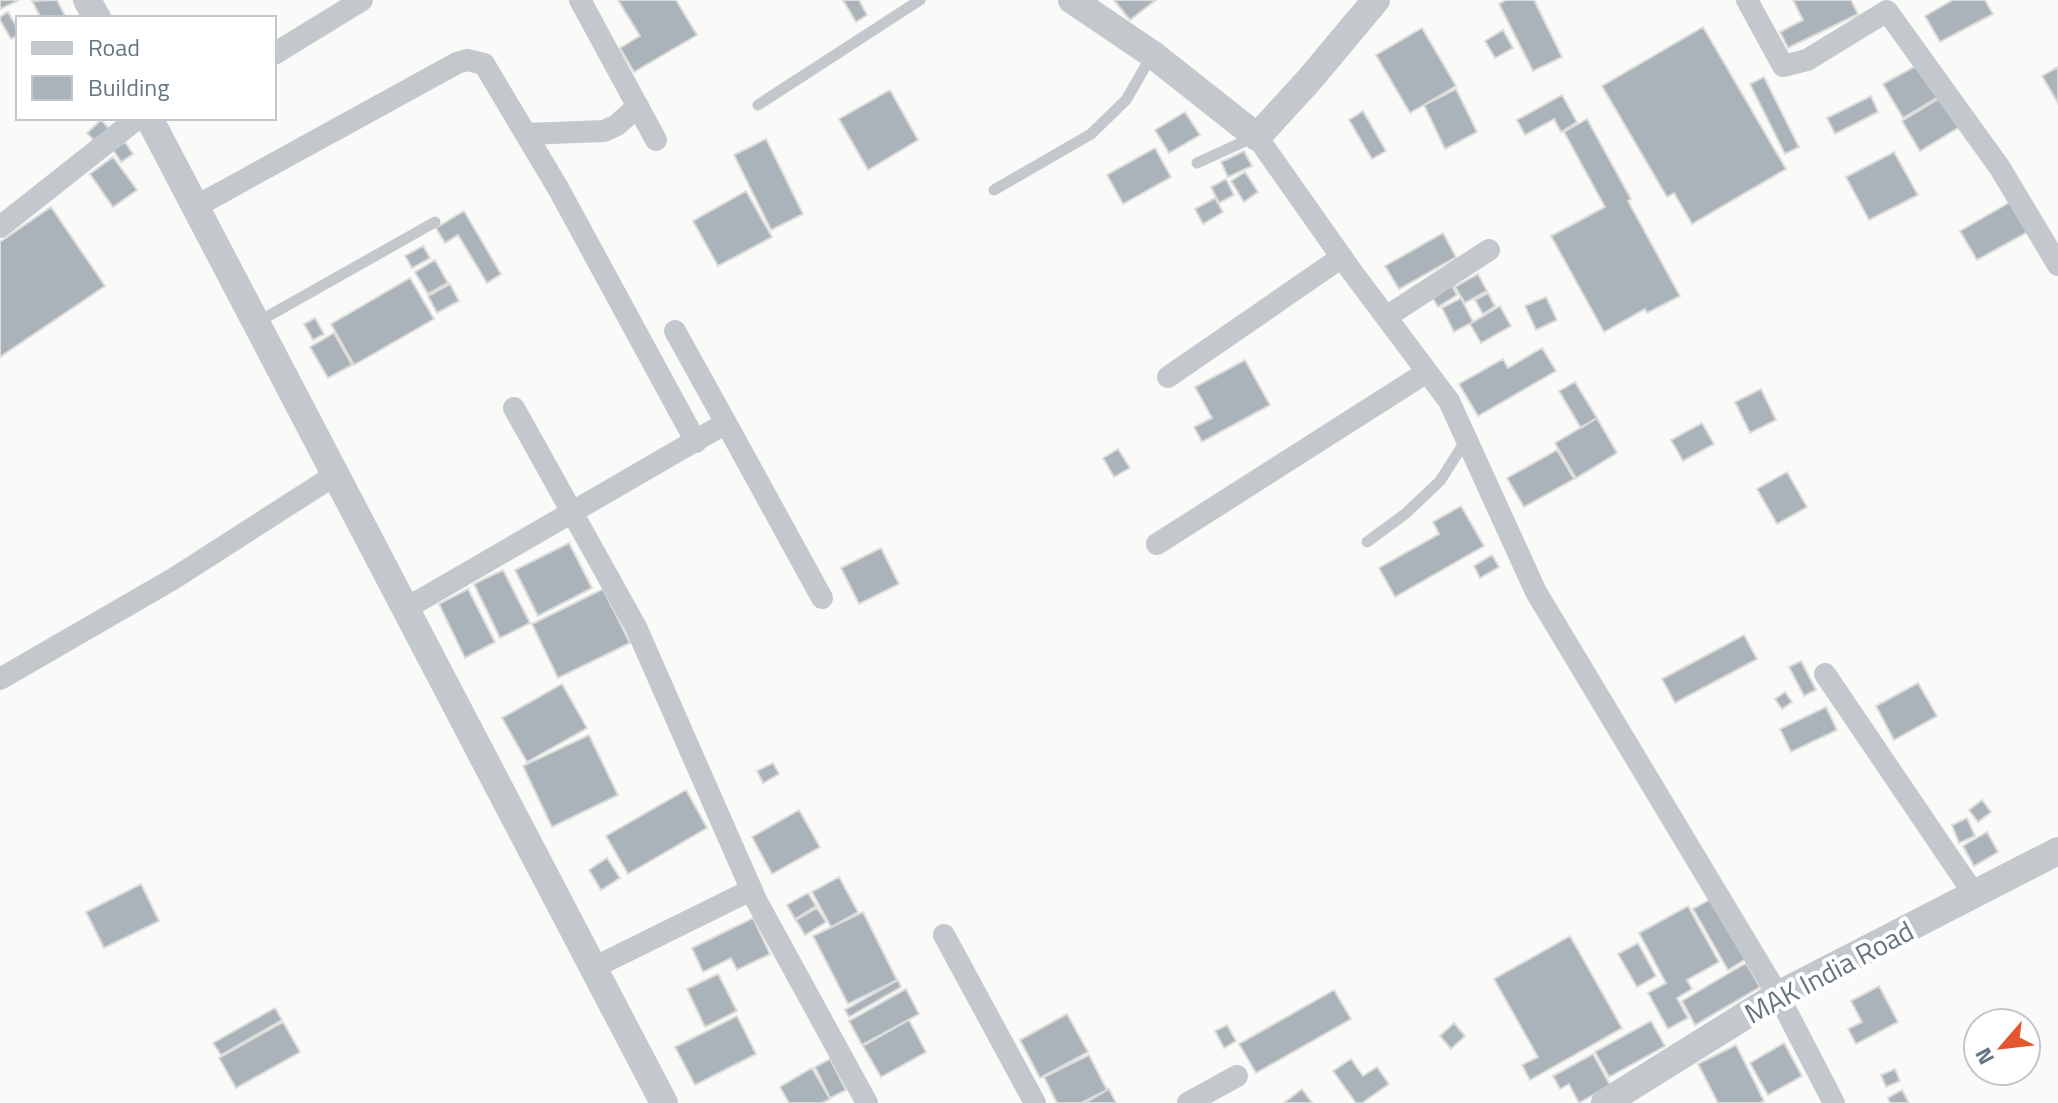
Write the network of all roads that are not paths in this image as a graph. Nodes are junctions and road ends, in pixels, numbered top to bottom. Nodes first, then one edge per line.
1 (362, 0) edge
2 (580, 0) edge
3 (920, 0) edge
4 (1072, 0) edge
5 (1376, 0) edge
6 (1747, 0) edge
7 (276, 53) edge
8 (1152, 54) junction
9 (758, 105) dead end
10 (638, 106) junction
11 (152, 120) edge
12 (1253, 133) junction
13 (526, 134) junction
14 (656, 140) dead end
15 (1197, 163) dead end
16 (994, 190) dead end
17 (195, 207) junction
18 (435, 222) dead end
19 (0, 227) edge
20 (1489, 250) dead end
21 (1342, 257) junction
22 (2058, 265) edge
23 (1386, 317) junction
24 (256, 323) junction
25 (675, 331) dead end
26 (1427, 372) junction
27 (1168, 377) dead end
28 (514, 408) dead end
29 (726, 423) junction
30 (1467, 440) junction
31 (696, 442) junction
32 (335, 475) junction
33 (573, 512) junction
34 (1367, 542) dead end
35 (1157, 544) dead end
36 (822, 598) dead end
37 (405, 609) junction
38 (1825, 674) dead end
39 (0, 679) edge
40 (2058, 851) edge
41 (751, 890) junction
42 (1974, 894) junction
43 (944, 935) dead end
44 (593, 968) junction
45 (1778, 995) junction
46 (1237, 1076) dead end
47 (664, 1103) edge
48 (867, 1103) edge
49 (1035, 1103) edge
50 (1188, 1103) edge
51 (1605, 1103) edge
52 (1834, 1103) edge

1 - 7 street
2 - 10 street
3 - 9 lane
4 - 8 street
5 - 12 street
6 - 22 street
8 - 12 street
8 - 16 lane
10 - 13 street
10 - 14 street
11 - 17 street
11 - 19 street
12 - 15 lane
12 - 21 street
13 - 17 street
13 - 31 street
17 - 24 street
18 - 24 lane
20 - 23 street
21 - 23 street
21 - 27 street
23 - 26 street
24 - 32 street
25 - 29 street
26 - 30 street
26 - 35 street
28 - 33 street
29 - 31 street
29 - 36 street
30 - 34 lane
30 - 45 street
31 - 33 street
32 - 37 street
32 - 39 street
33 - 37 street
33 - 41 street
37 - 44 street
38 - 42 street
40 - 42 street, MAK India Road
41 - 44 street
41 - 48 street
42 - 45 street, MAK India Road
43 - 49 street
44 - 47 street
45 - 51 street, MAK India Road
45 - 52 street
46 - 50 street

